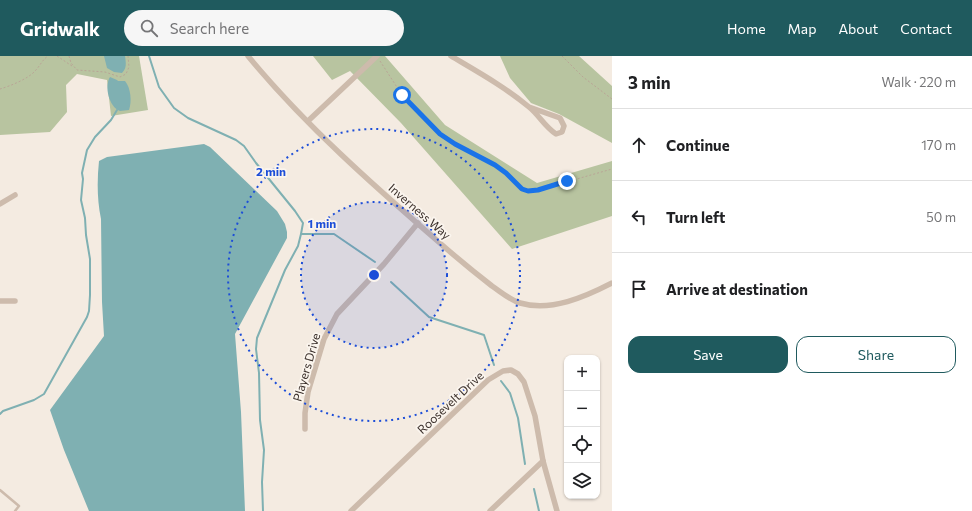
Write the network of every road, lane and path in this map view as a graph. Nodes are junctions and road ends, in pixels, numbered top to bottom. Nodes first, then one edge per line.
1 (48, 56) edge
2 (57, 56) edge
3 (69, 56) edge
4 (128, 56) edge
5 (248, 56) edge
6 (451, 56) edge
7 (562, 56) edge
8 (375, 58) edge
9 (73, 67) junction
10 (0, 89) edge
11 (612, 99) edge
12 (529, 107) junction
13 (308, 121) junction
14 (612, 168) edge
15 (15, 195) dead end
16 (0, 204) edge
17 (418, 223) junction
18 (612, 283) edge
19 (0, 301) edge
20 (15, 301) dead end
21 (305, 429) dead end
22 (543, 461) junction
23 (0, 490) edge
24 (15, 511) edge
25 (351, 511) edge
26 (490, 511) edge
27 (557, 511) edge

1 - 10 path
2 - 9 path
3 - 9 path
4 - 9 path
5 - 13 street, Inverness Way
6 - 12 street
7 - 11 path
8 - 13 street
8 - 14 path
12 - 12 street
13 - 17 street, Inverness Way
15 - 16 street
17 - 18 street, Inverness Way
17 - 21 street, Players Drive
19 - 20 street
22 - 25 street, Roosevelt Drive
22 - 26 street
22 - 27 street, Roosevelt Drive
23 - 24 lane

